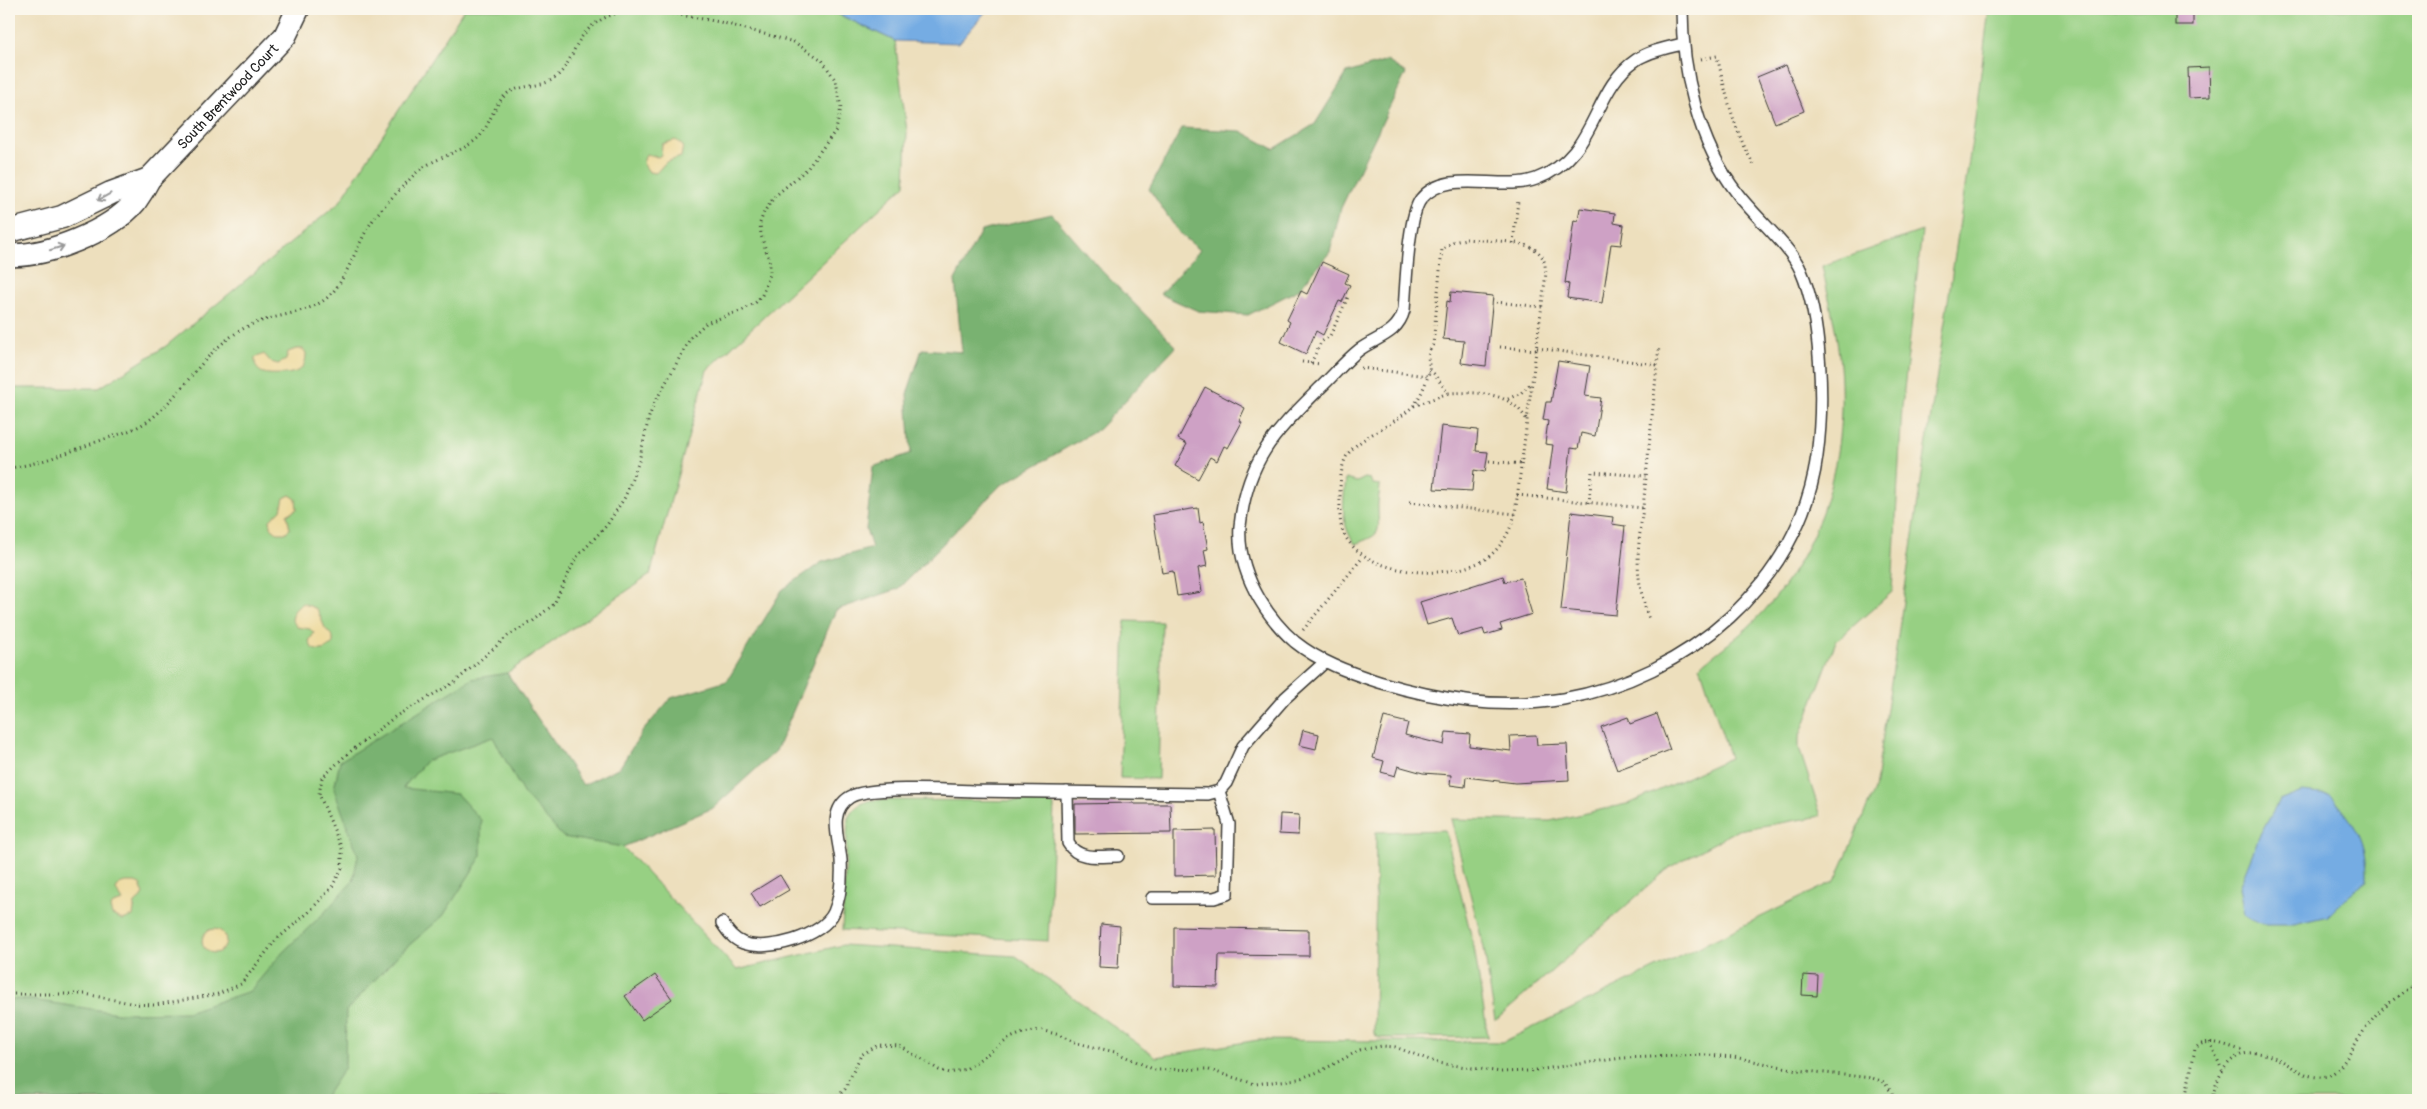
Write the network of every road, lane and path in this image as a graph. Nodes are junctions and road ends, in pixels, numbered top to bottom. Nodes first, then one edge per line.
1 (298, 9) edge
2 (638, 9) edge
3 (646, 9) edge
4 (1682, 9) edge
5 (2417, 9) edge
6 (2418, 13) edge
7 (1682, 44) junction
8 (1686, 62) junction
9 (1754, 165) dead end
10 (149, 179) junction
11 (1518, 200) dead end
12 (9, 231) edge
13 (1513, 243) junction
14 (9, 255) edge
15 (1348, 297) dead end
16 (1496, 302) dead end
17 (1542, 307) junction
18 (1500, 346) dead end
19 (1659, 346) dead end
20 (1536, 349) junction
21 (1302, 362) dead end
22 (1311, 363) junction
23 (1329, 365) dead end
24 (1657, 366) junction
25 (1356, 368) dead end
26 (1429, 371) junction
27 (1428, 376) junction
28 (1532, 382) junction
29 (1448, 393) junction
30 (1507, 399) junction
31 (1414, 406) junction
32 (1527, 420) junction
33 (1488, 461) dead end
34 (1522, 464) junction
35 (9, 468) edge
36 (1646, 476) junction
37 (1518, 496) junction
38 (1410, 502) dead end
39 (1589, 503) junction
40 (1642, 508) junction
41 (1515, 514) junction
42 (1363, 557) junction
43 (1649, 620) dead end
44 (1294, 641) junction
45 (1325, 662) junction
46 (1219, 791) junction
47 (1067, 792) junction
48 (1118, 856) dead end
49 (1152, 898) dead end
50 (722, 923) dead end
51 (2418, 981) edge
52 (9, 994) edge
53 (2210, 1042) junction
54 (2246, 1052) junction
55 (2222, 1071) junction
56 (834, 1100) edge
57 (1897, 1100) edge
58 (2186, 1100) edge
59 (2212, 1100) edge

1 - 10 street, South Brentwood Court
2 - 35 path
3 - 52 path
4 - 7 lane
5 - 6 path
7 - 8 lane
7 - 44 lane
8 - 9 path
8 - 45 lane
10 -> 12 street, South Brentwood Court
14 -> 10 street, South Brentwood Court
11 - 13 path
13 - 17 path
13 - 26 path
15 - 22 path
16 - 17 path
17 - 20 path
18 - 20 path
19 - 24 path
20 - 24 path
20 - 28 path
21 - 22 path
22 - 23 path
24 - 36 path
25 - 27 path
26 - 27 path
26 - 29 path
27 - 31 path
28 - 30 path
28 - 32 path
29 - 30 path
29 - 31 path
30 - 32 path
31 - 42 path
32 - 34 path
33 - 34 path
34 - 37 path
36 - 39 path
36 - 40 path
37 - 39 path
37 - 41 path
38 - 41 path
39 - 40 path
40 - 43 path
41 - 42 path
42 - 44 path
44 - 45 lane
45 - 46 lane
46 - 47 lane
46 - 49 lane
47 - 48 lane
47 - 50 lane
51 - 54 path
53 - 54 path
53 - 55 path
53 - 58 path
54 - 55 path
55 - 59 path
56 - 57 path

